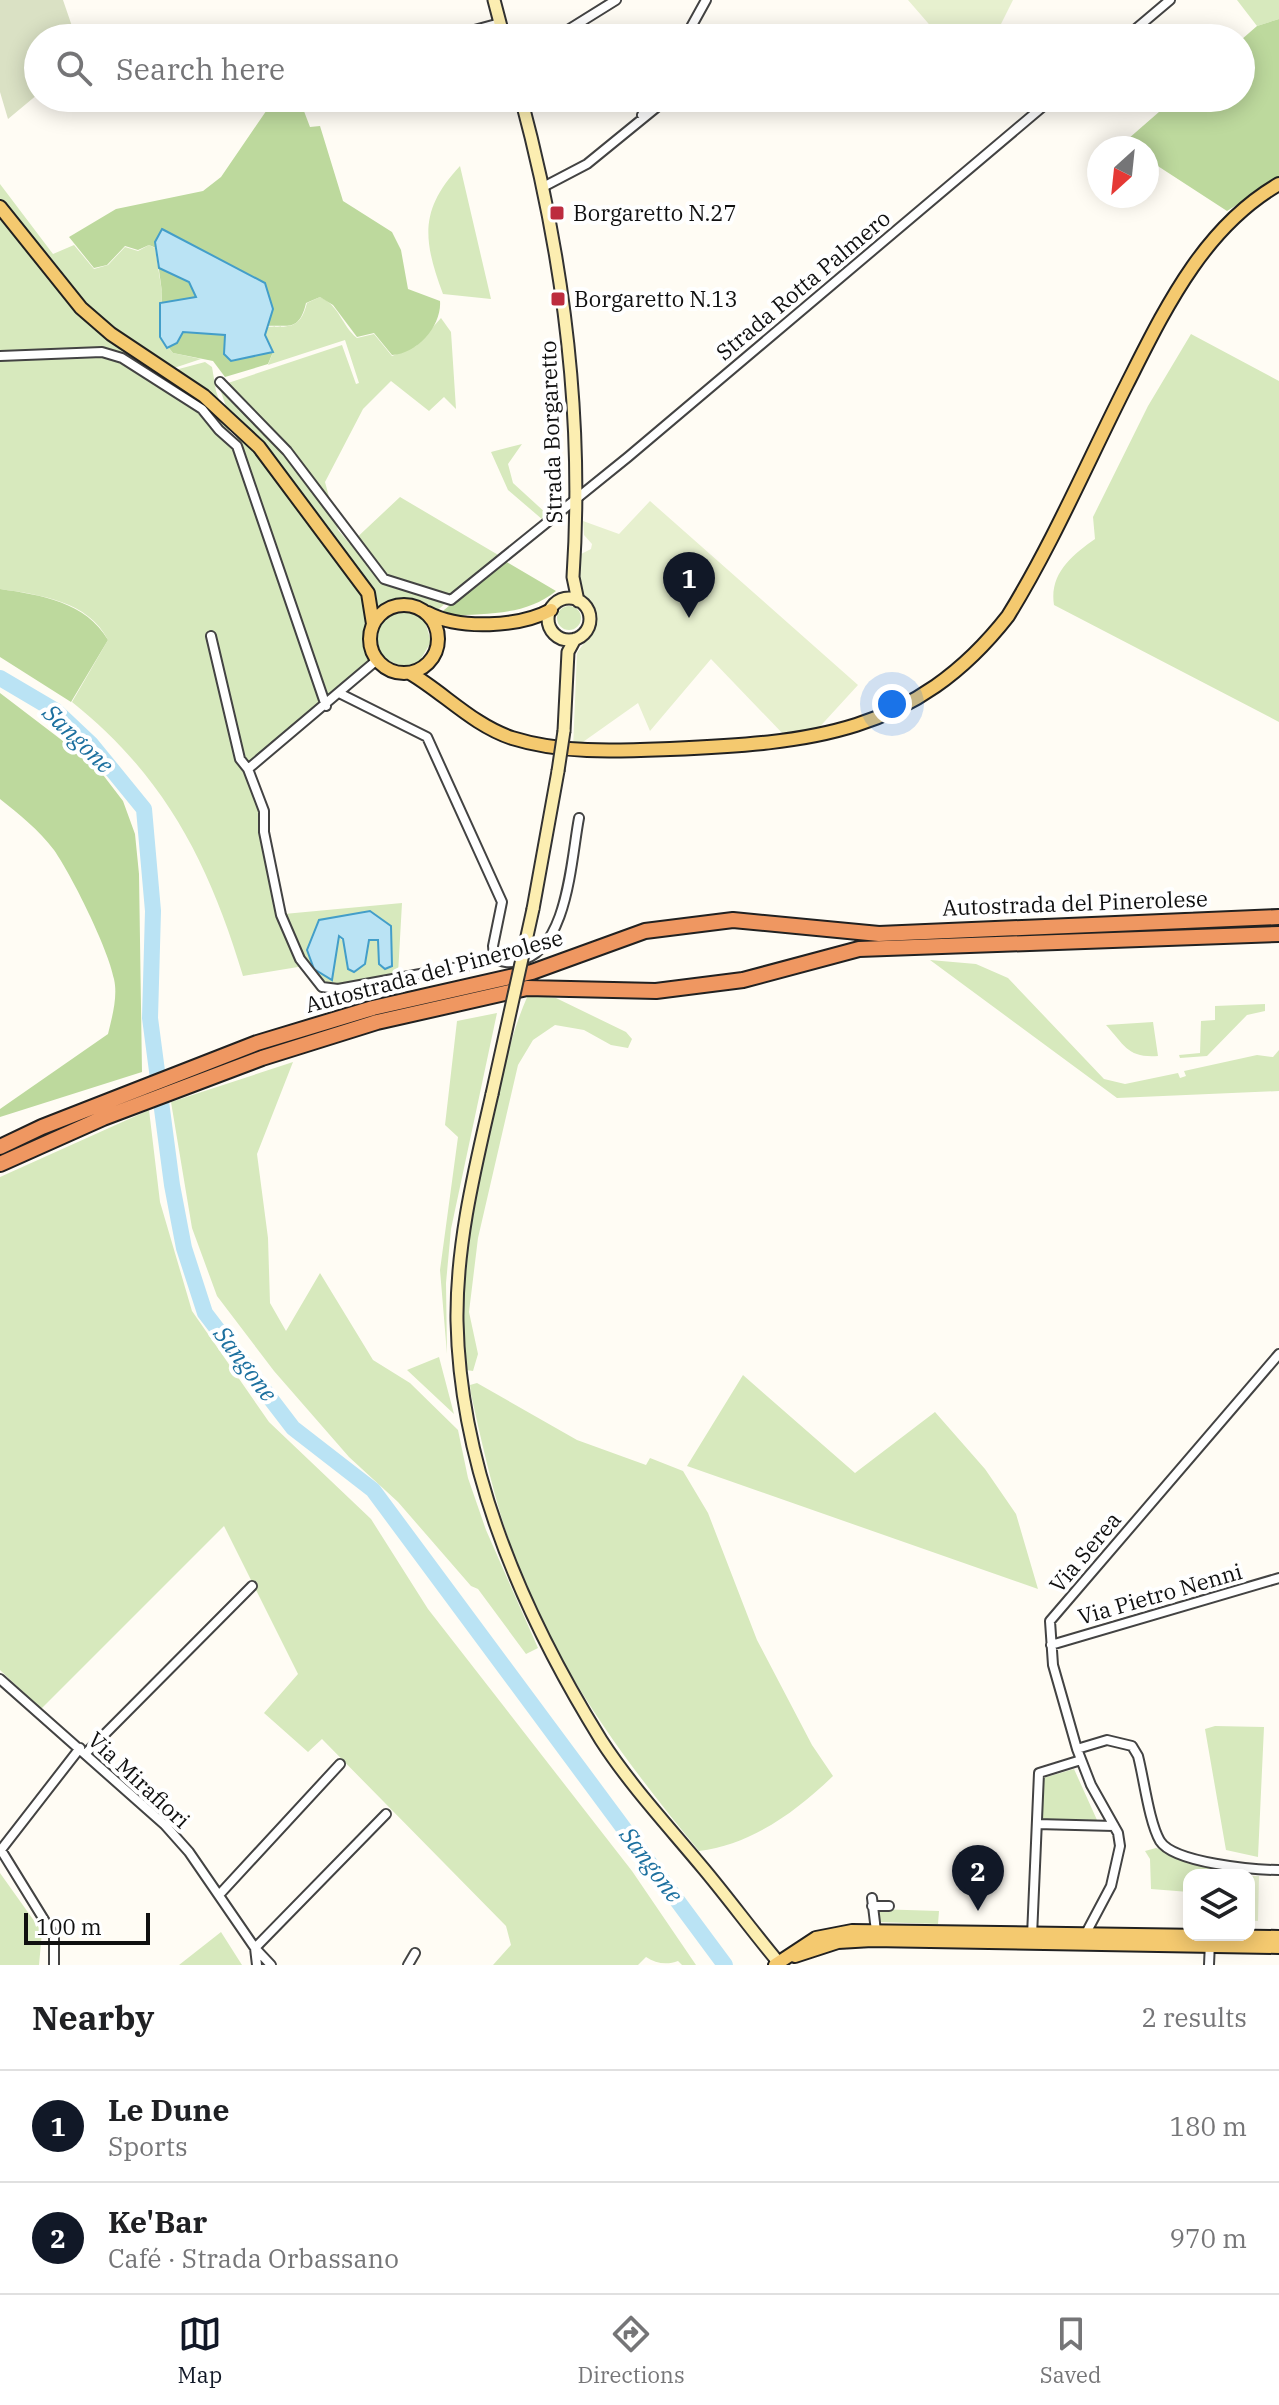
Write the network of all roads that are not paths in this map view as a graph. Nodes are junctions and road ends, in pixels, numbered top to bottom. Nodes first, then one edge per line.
1 (494, 0) edge
2 (616, 0) edge
3 (706, 0) edge
4 (1170, 0) edge
5 (500, 23) joint
6 (496, 24) edge
7 (577, 24) edge
8 (693, 24) edge
9 (1142, 24) edge
10 (525, 112) edge
11 (644, 112) edge
12 (649, 112) edge
13 (1036, 112) edge
14 (640, 119) junction
15 (1279, 184) edge
16 (545, 186) junction
17 (0, 207) edge
18 (0, 356) edge
19 (220, 382) dead end
20 (576, 497) junction
21 (573, 577) junction
22 (368, 593) junction
23 (563, 599) junction
24 (578, 601) junction
25 (401, 604) junction
26 (551, 610) junction
27 (425, 611) junction
28 (528, 618) junction
29 (373, 624) junction
30 (466, 624) junction
31 (549, 626) junction
32 (211, 636) dead end
33 (570, 639) junction
34 (439, 641) junction
35 (433, 658) junction
36 (377, 660) junction
37 (410, 673) junction
38 (341, 694) junction
39 (326, 706) junction
40 (461, 709) junction
41 (248, 769) junction
42 (579, 818) dead end
43 (1279, 917) edge
44 (1279, 934) edge
45 (494, 957) junction
46 (259, 1051) junction
47 (0, 1147) edge
48 (0, 1164) edge
49 (1279, 1354) edge
50 (1279, 1578) edge
51 (252, 1586) dead end
52 (1051, 1645) junction
53 (0, 1679) edge
54 (1077, 1749) junction
55 (83, 1751) junction
56 (1081, 1760) junction
57 (340, 1764) dead end
58 (386, 1814) dead end
59 (1037, 1824) junction
60 (1114, 1826) junction
61 (1, 1851) edge
62 (1279, 1870) edge
63 (219, 1895) junction
64 (889, 1906) dead end
65 (876, 1931) junction
66 (1279, 1937) edge
67 (1032, 1938) junction
68 (1255, 1938) edge
69 (1085, 1939) junction
70 (1183, 1941) edge
71 (1210, 1941) edge
72 (1279, 1947) edge
73 (255, 1948) junction
74 (415, 1953) dead end
75 (781, 1963) edge
76 (54, 1965) edge
77 (257, 1965) edge
78 (271, 1965) edge
79 (408, 1965) edge
80 (1209, 1965) edge

1 - 5 street
2 - 7 street
3 - 8 street
4 - 9 street
5 - 6 street
10 - 16 street, Strada Borgaretto
11 - 14 street
12 - 14 street
13 - 20 street, Strada Rotta Palmero
14 - 16 street
15 - 40 main road
16 - 20 street, Strada Borgaretto
17 - 22 main road
18 - 39 street
19 - 20 street, Strada Rotta Palmero
20 - 21 street, Strada Borgaretto
21 - 23 street, Strada Borgaretto
21 - 24 street, Strada Borgaretto
22 - 25 main road
22 - 29 main road
23 - 24 street
23 - 26 street
24 - 33 street
25 - 27 main road
25 - 29 main road
26 - 28 main road
26 - 31 street
27 - 30 main road
27 - 34 main road
28 - 30 main road
28 - 31 main road
29 - 36 main road
30 - 34 main road
31 - 33 street
32 - 41 street
33 - 75 street, bridge
34 - 35 main road
35 - 37 main road
35 - 40 main road
36 - 37 main road
36 - 38 street
37 - 40 main road
38 - 39 street
38 - 45 street
39 - 41 street
41 - 45 street
42 - 45 street
43 - 46 highway, Autostrada del Pinerolese
44 - 46 highway, Autostrada del Pinerolese
46 - 47 highway, Autostrada del Pinerolese
46 - 48 highway, Autostrada del Pinerolese
49 - 52 street, Via Serea
50 - 52 street, Via Pietro Nenni
51 - 55 street
52 - 54 street, Via Serea
53 - 55 street, Via Mirafiori
54 - 56 street, Via Serea
54 - 62 street
55 - 61 street
55 - 63 street, Via Mirafiori
56 - 59 street
56 - 60 street, Via Serea
57 - 63 street
58 - 73 street
59 - 60 street
59 - 67 street
60 - 69 street, Via Serea
61 - 76 street
63 - 73 street, Via Mirafiori
64 - 65 street
65 - 67 main road
65 - 75 main road
66 - 68 main road
67 - 69 main road
67 - 75 main road
69 - 70 main road
71 - 72 main road
71 - 80 street
73 - 77 street, Via Mirafiori
73 - 78 street
74 - 79 street

